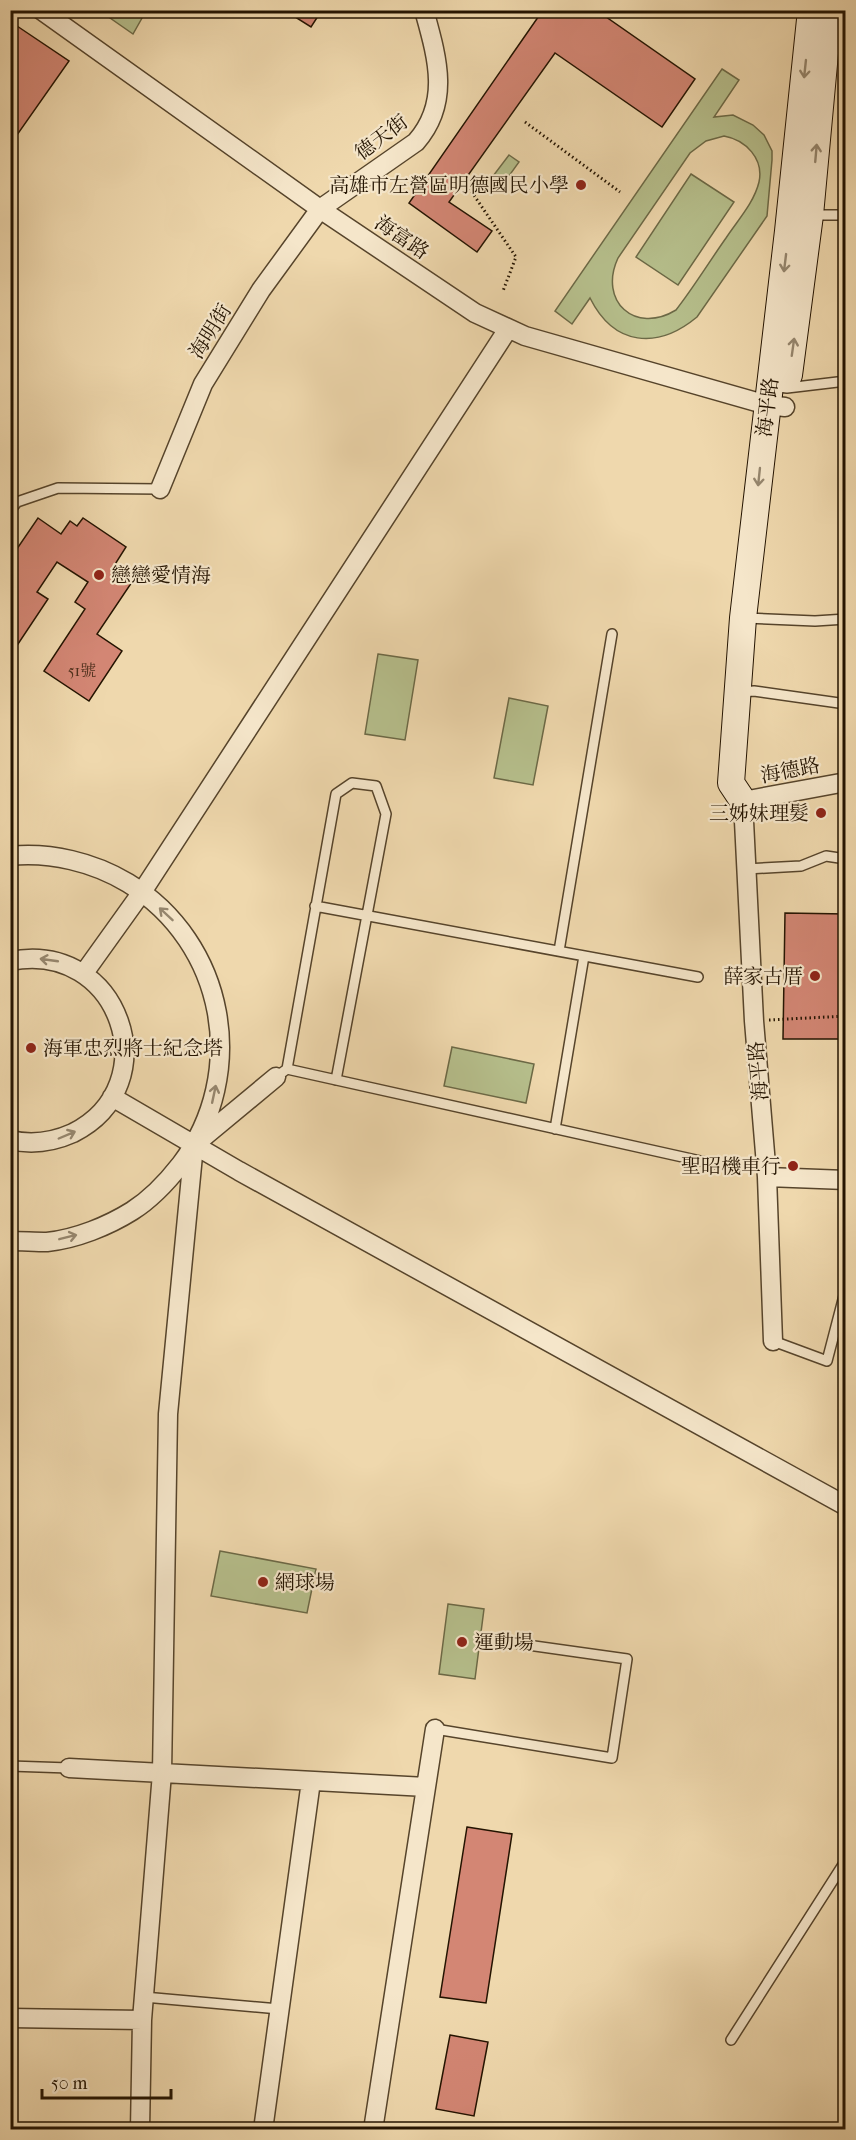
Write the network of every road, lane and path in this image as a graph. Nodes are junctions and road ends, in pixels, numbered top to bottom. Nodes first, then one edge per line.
1 (41, 10) edge
2 (424, 10) edge
3 (811, 10) edge
4 (829, 10) edge
5 (525, 122) dead end
6 (469, 188) dead end
7 (620, 192) dead end
8 (320, 209) junction
9 (800, 215) junction
10 (846, 215) edge
11 (503, 291) dead end
12 (508, 329) junction
13 (846, 381) edge
14 (777, 397) junction
15 (159, 489) joint
16 (10, 511) edge
17 (751, 618) junction
18 (846, 619) edge
19 (612, 634) dead end
20 (746, 692) junction
21 (846, 704) edge
22 (846, 782) edge
23 (743, 801) junction
24 (10, 856) edge
25 (846, 859) edge
26 (746, 868) junction
27 (142, 892) junction
28 (315, 906) junction
29 (366, 916) junction
30 (559, 951) junction
31 (584, 956) junction
32 (10, 961) edge
33 (84, 973) junction
34 (698, 977) dead end
35 (846, 1016) edge
36 (754, 1021) junction
37 (281, 1073) junction
38 (336, 1080) junction
39 (112, 1097) junction
40 (555, 1129) junction
41 (10, 1140) edge
42 (194, 1145) junction
43 (723, 1166) dead end
44 (767, 1177) junction
45 (846, 1180) edge
46 (10, 1241) edge
47 (846, 1288) edge
48 (841, 1328) edge
49 (773, 1341) joint
50 (846, 1506) edge
51 (492, 1640) dead end
52 (435, 1729) joint
53 (10, 1766) edge
54 (69, 1768) joint
55 (162, 1773) junction
56 (311, 1781) junction
57 (426, 1787) junction
58 (846, 1860) edge
59 (144, 1997) junction
60 (279, 2009) junction
61 (10, 2018) edge
62 (142, 2020) junction
63 (731, 2040) dead end
64 (140, 2130) edge
65 (263, 2130) edge
66 (373, 2130) edge

1 - 8 street, 海富路
2 - 8 street, 德天街
3 -> 9 street, 海平路
9 -> 4 street, 海平路
5 - 7 path
6 - 11 path
8 - 12 street, 海富路
8 - 15 street, 海明街
9 - 10 lane
9 - 14 street, 海平路
12 - 14 street, 海富路
12 - 27 street
13 - 14 lane
14 - 17 street, 海平路
15 - 16 lane
17 - 18 lane
17 - 20 street, 海平路
19 - 30 lane
20 - 21 lane
20 - 23 street, 海平路
22 - 23 street, 海德路
23 - 26 street, 海平路
24 - 27 street
25 - 26 lane
26 - 36 street, 海平路
27 - 33 street
42 -> 27 street
28 - 29 lane
28 - 29 lane
28 - 37 lane
29 - 30 lane
29 - 38 lane
30 - 31 lane
31 - 34 lane
31 - 40 lane
33 -> 32 street
33 - 39 street
35 - 36 path
36 - 44 street, 海平路
37 - 38 lane
37 - 42 street
38 - 40 lane
41 -> 39 street
39 - 42 street
40 - 43 lane
46 -> 42 street
42 - 50 street
42 - 55 street
44 - 45 street
44 - 49 street, 海平路
47 - 48 lane
48 - 49 lane
51 - 52 lane
52 - 57 street
53 - 54 lane
54 - 55 street
55 - 56 street
55 - 59 street
56 - 57 street
56 - 60 street
57 - 66 street
58 - 63 lane
59 - 60 lane
59 - 62 street
60 - 65 street
61 - 62 street
62 - 64 street

